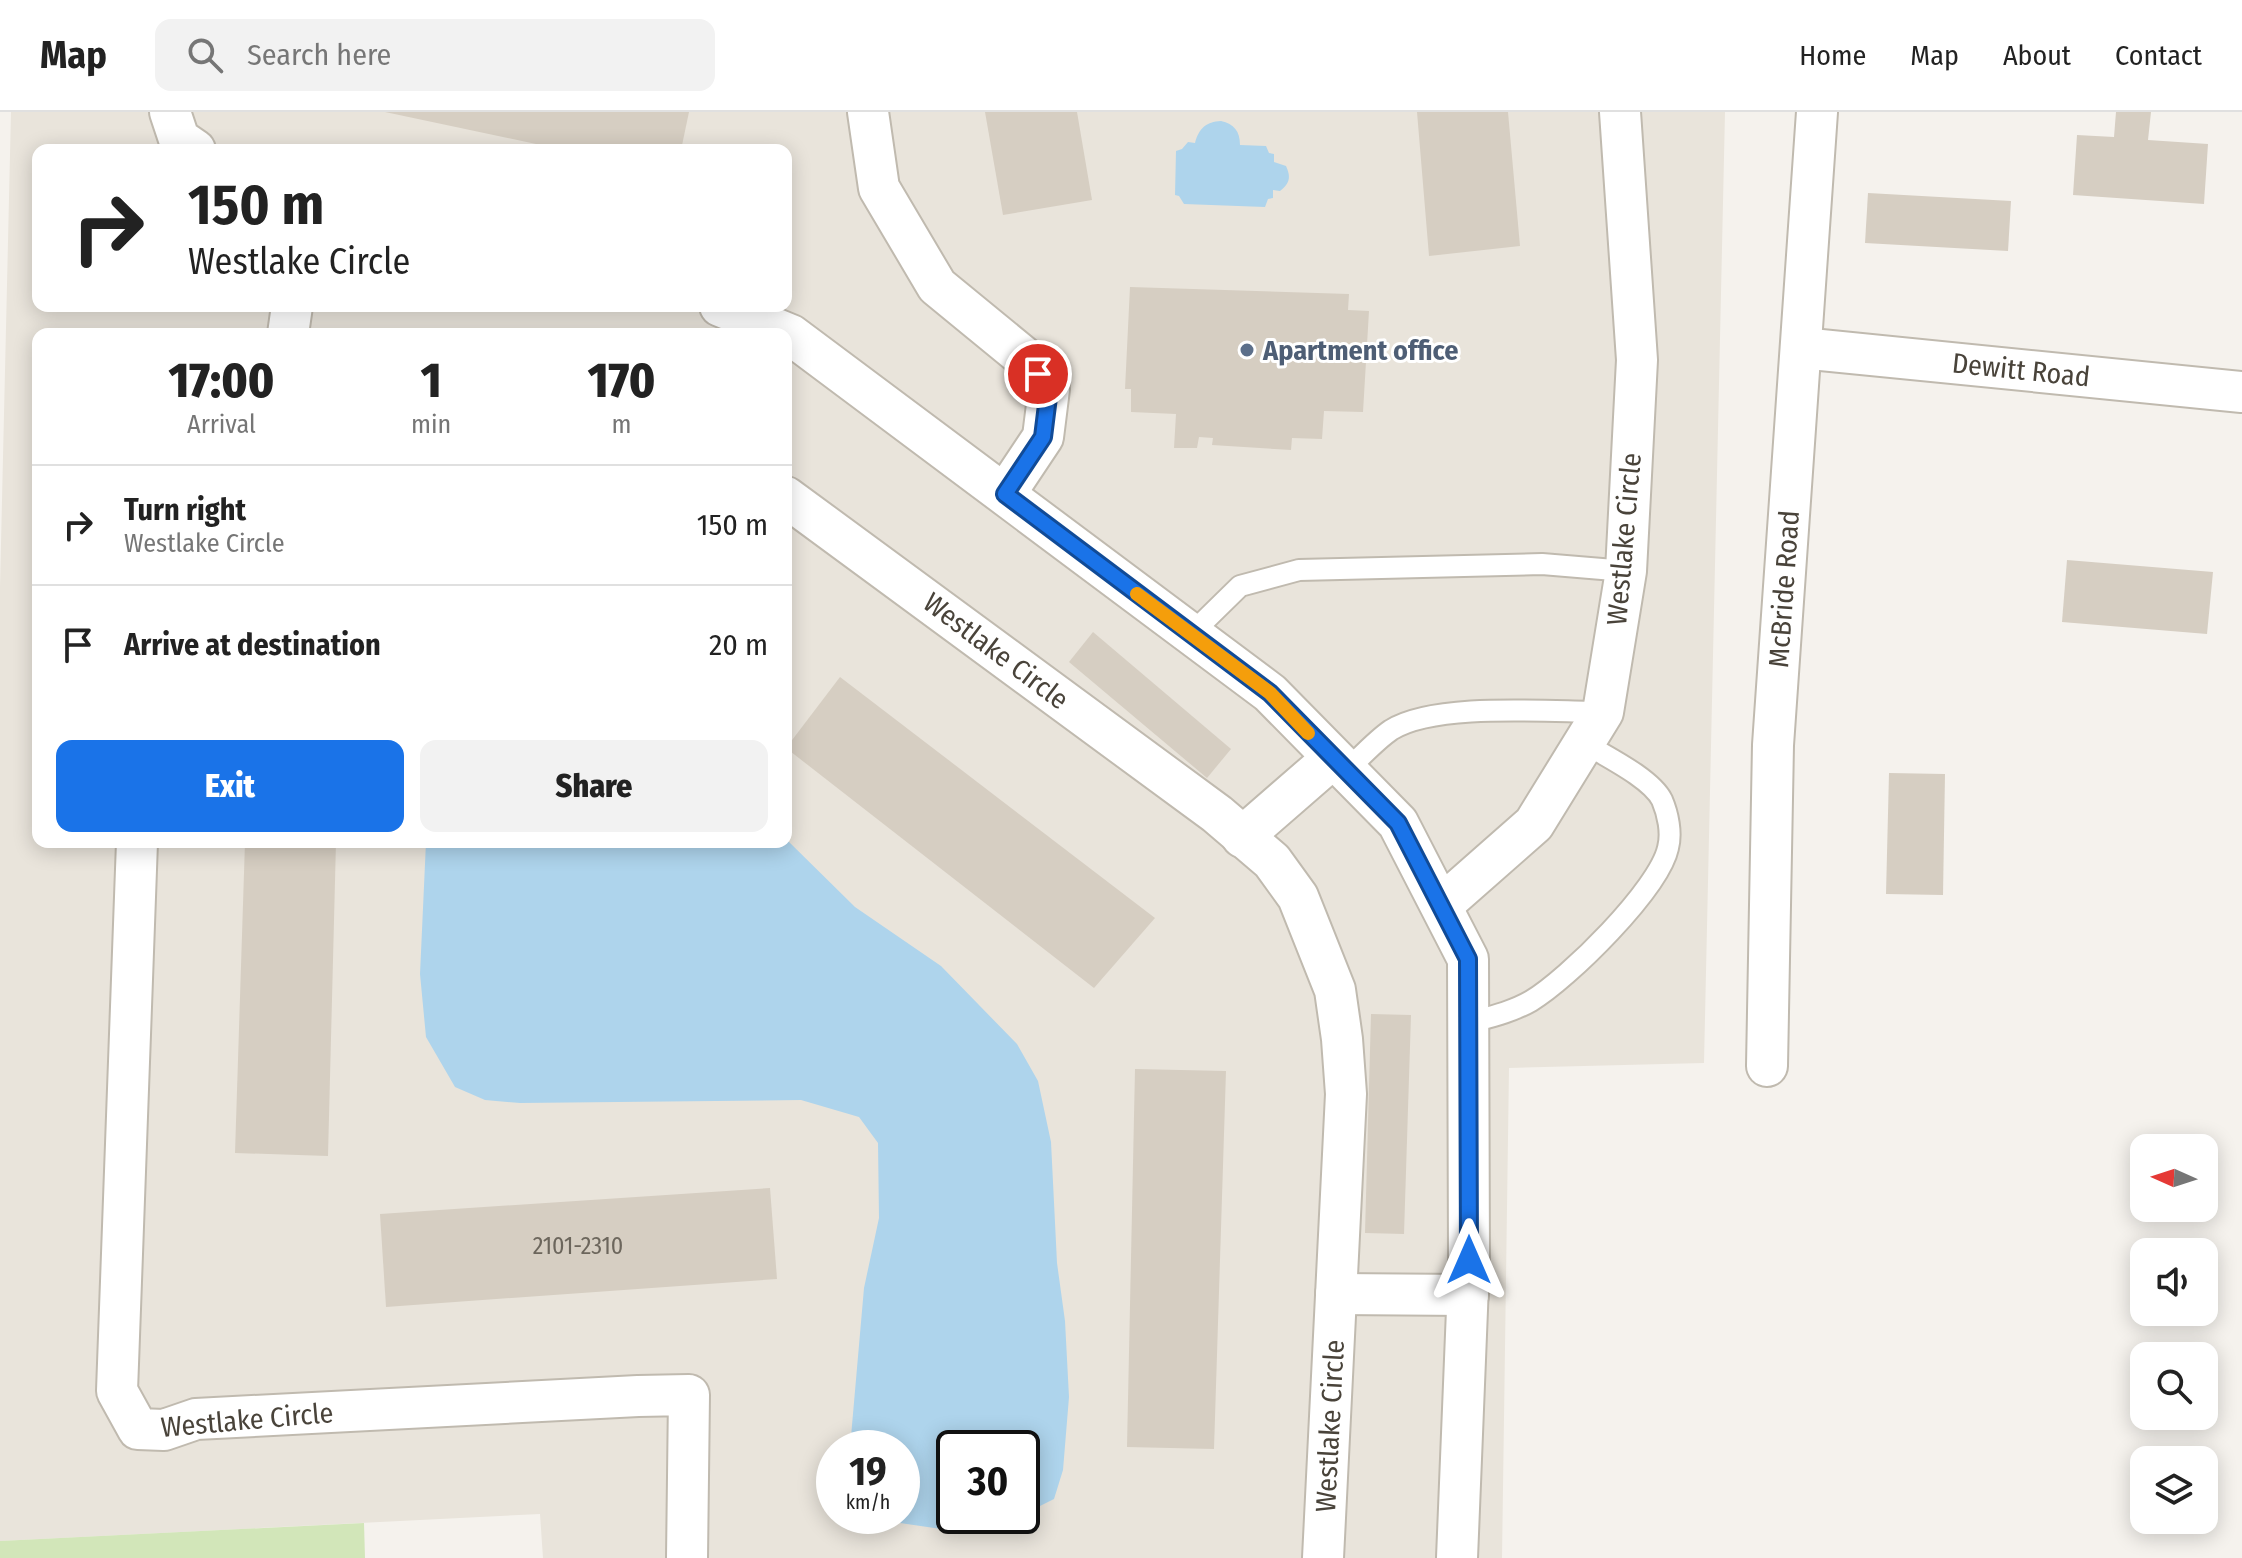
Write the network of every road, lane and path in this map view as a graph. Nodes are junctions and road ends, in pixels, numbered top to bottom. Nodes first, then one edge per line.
1 (170, 112) edge
2 (868, 112) edge
3 (1620, 112) edge
4 (1817, 112) edge
5 (186, 144) edge
6 (735, 312) edge
7 (774, 328) edge
8 (792, 336) edge
9 (1801, 348) junction
10 (2242, 392) edge
11 (1005, 494) junction
12 (792, 501) edge
13 (1626, 571) junction
14 (1191, 634) junction
15 (1594, 728) junction
16 (1339, 765) junction
17 (1242, 837) junction
18 (137, 848) edge
19 (1442, 905) junction
20 (1468, 1023) junction
21 (1767, 1066) dead end
22 (1336, 1294) junction
23 (1468, 1295) junction
24 (687, 1558) edge
25 (1323, 1558) edge
26 (1457, 1558) edge

1 - 5 street
2 - 11 street
3 - 13 street, Westlake Circle
4 - 9 street, McBride Road
6 - 7 street
8 - 11 street
9 - 10 street, Dewitt Road
9 - 21 street, McBride Road
11 - 14 street
12 - 17 street, Westlake Circle
13 - 14 lane
13 - 15 street, Westlake Circle
14 - 16 street
15 - 16 lane
15 - 19 street, Westlake Circle
15 - 20 lane
16 - 17 street
16 - 19 street
17 - 22 street, Westlake Circle
18 - 24 street, Westlake Circle
19 - 20 street
20 - 23 street
22 - 23 street
22 - 25 street, Westlake Circle
23 - 26 street

